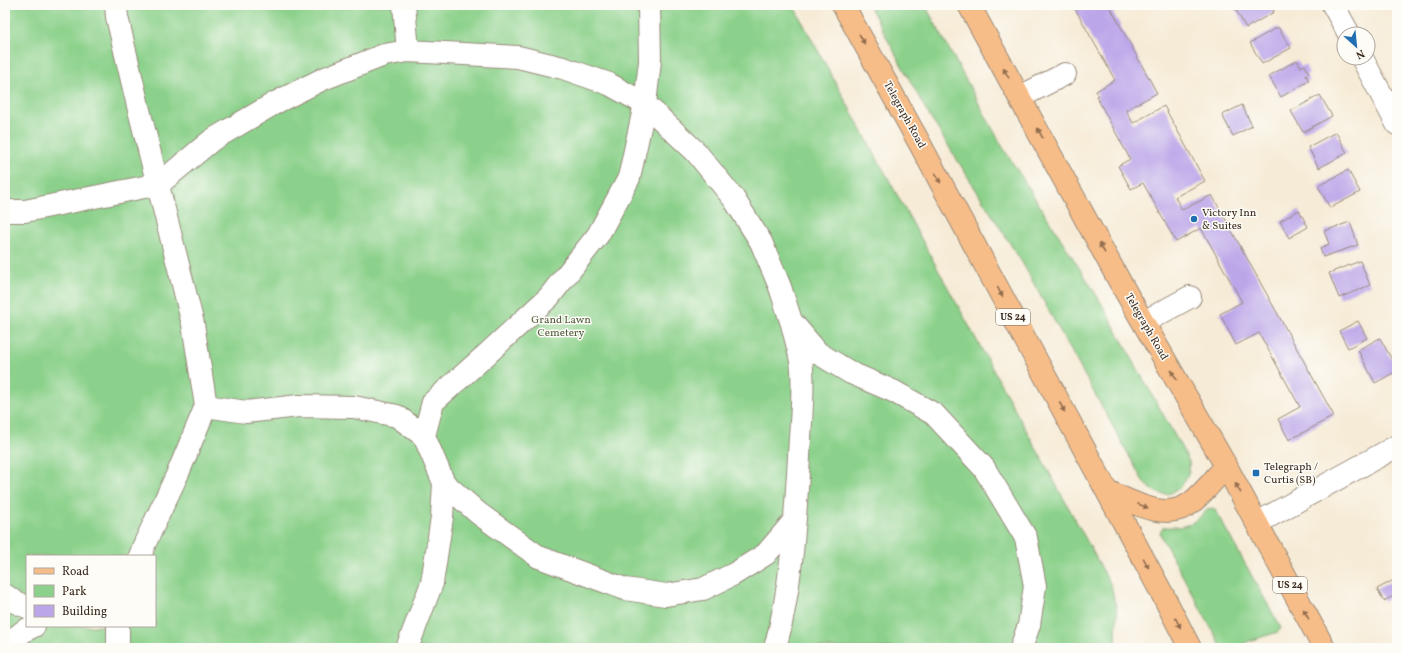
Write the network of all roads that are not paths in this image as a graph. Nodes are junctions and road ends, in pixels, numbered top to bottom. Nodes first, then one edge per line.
1 (116, 5) edge
2 (404, 5) edge
3 (649, 5) edge
4 (843, 5) edge
5 (969, 5) edge
6 (1333, 5) edge
7 (1345, 26) edge
8 (408, 51) junction
9 (1366, 66) edge
10 (1065, 74) dead end
11 (1020, 97) junction
12 (645, 104) junction
13 (1397, 124) edge
14 (159, 184) junction
15 (5, 211) edge
16 (1190, 297) dead end
17 (791, 322) junction
18 (1144, 322) junction
19 (433, 402) junction
20 (206, 406) junction
21 (397, 416) junction
22 (424, 436) junction
23 (1397, 446) edge
24 (1226, 466) junction
25 (444, 483) junction
26 (1107, 491) junction
27 (794, 521) junction
28 (1257, 522) junction
29 (140, 555) edge
30 (5, 595) edge
31 (26, 607) edge
32 (32, 627) edge
33 (118, 627) edge
34 (5, 646) edge
35 (118, 648) edge
36 (407, 648) edge
37 (775, 648) edge
38 (1021, 648) edge
39 (1190, 648) edge
40 (1324, 648) edge

1 - 14 street
2 - 8 street
3 - 12 street
4 -> 26 main road, Telegraph Road / US 24
11 -> 5 main road, Telegraph Road / US 24
6 - 7 street
8 - 12 street
8 - 14 street
9 - 13 street
10 - 11 street
18 -> 11 main road, Telegraph Road / US 24
12 - 17 street
12 - 19 street
14 - 15 street
14 - 20 street
16 - 18 street
17 - 27 street
17 - 38 street
24 -> 18 main road, Telegraph Road / US 24
19 - 21 street
19 - 22 street
20 - 21 street
20 - 29 street
21 - 22 street
22 - 25 street
23 - 28 street
26 -> 24 main road
28 -> 24 main road, Telegraph Road / US 24
25 - 27 street
25 - 36 street
26 -> 39 main road, Telegraph Road / US 24
27 - 37 street
40 -> 28 main road, Telegraph Road / US 24
30 - 31 street
32 - 34 street
33 - 35 street

